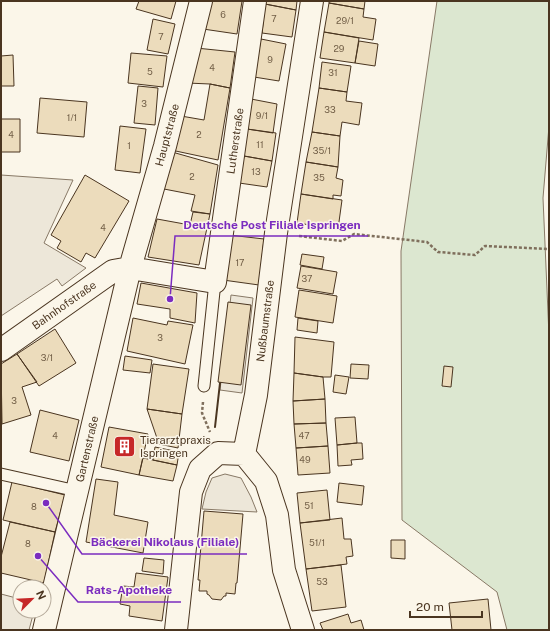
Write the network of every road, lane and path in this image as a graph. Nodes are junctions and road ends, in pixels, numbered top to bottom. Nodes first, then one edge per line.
1 (201, 1) edge
2 (255, 1) edge
3 (312, 1) edge
4 (292, 235) dead end
5 (549, 249) edge
6 (130, 268) junction
7 (215, 282) junction
8 (1, 350) edge
9 (204, 386) dead end
10 (202, 413) dead end
11 (211, 435) dead end
12 (244, 454) junction
13 (1, 474) edge
14 (77, 491) junction
15 (44, 630) edge
16 (176, 630) edge
17 (303, 630) edge

1 - 6 street, Hauptstraße
2 - 7 street, Lutherstraße
3 - 12 street, Nußbaumstraße
4 - 5 path
6 - 7 street
6 - 8 street, Bahnhofstraße
6 - 14 street, Gartenstraße
7 - 9 lane, Lutherstraße
10 - 11 path
12 - 16 street
12 - 17 street
13 - 14 lane
14 - 15 street, Gartenstraße

